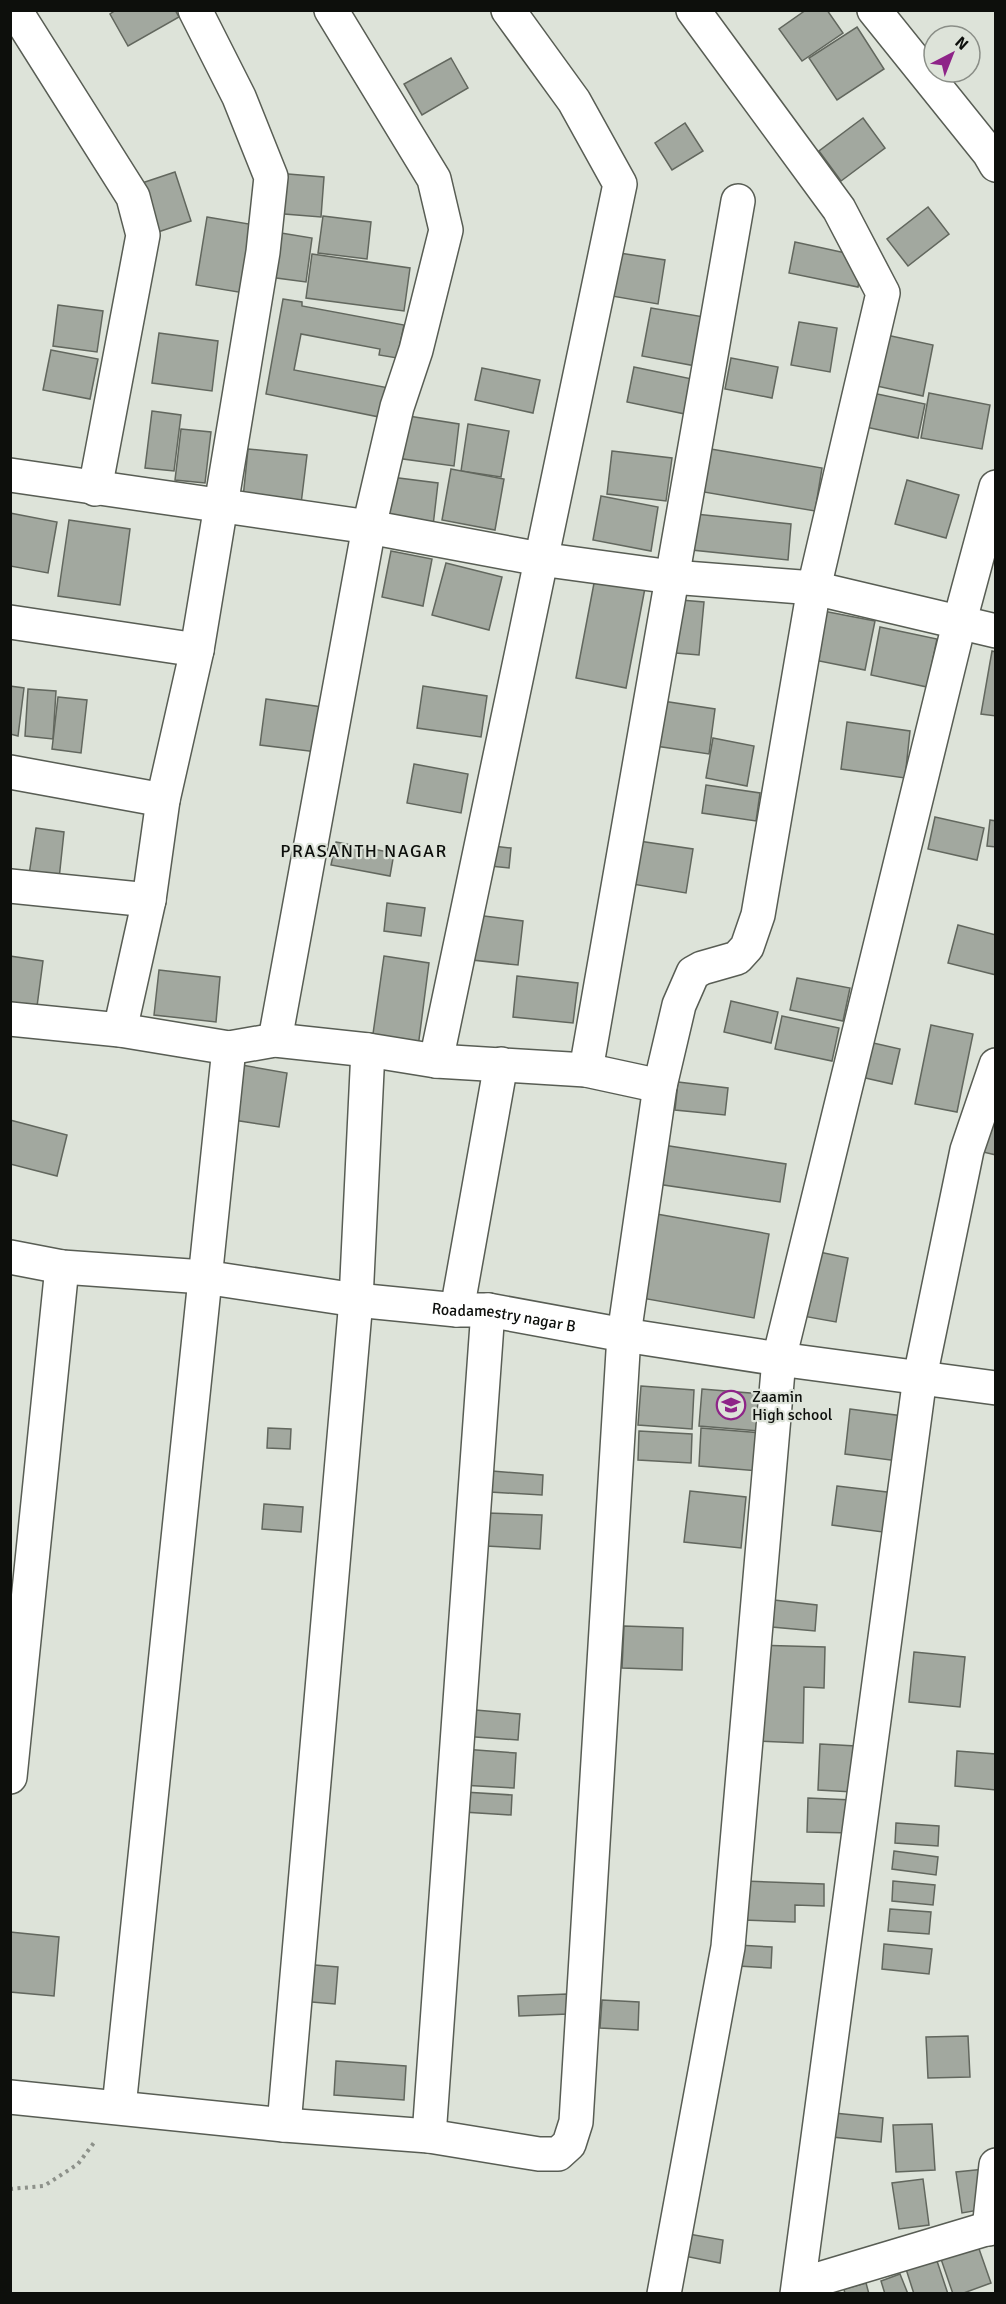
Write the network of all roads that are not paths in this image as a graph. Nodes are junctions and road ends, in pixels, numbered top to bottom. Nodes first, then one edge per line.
1 (15, 10) edge
2 (195, 10) edge
3 (331, 10) edge
4 (508, 10) edge
5 (693, 10) edge
6 (874, 10) edge
7 (993, 156) edge
8 (738, 201) dead end
9 (10, 475) edge
10 (996, 488) edge
11 (95, 489) junction
12 (219, 507) junction
13 (369, 527) junction
14 (540, 559) junction
15 (672, 577) junction
16 (814, 588) junction
17 (10, 622) edge
18 (959, 624) junction
19 (996, 631) edge
20 (196, 650) junction
21 (10, 772) edge
22 (164, 800) junction
23 (10, 886) edge
24 (149, 900) junction
25 (10, 1019) edge
26 (120, 1030) junction
27 (275, 1040) junction
28 (229, 1048) junction
29 (368, 1050) junction
30 (436, 1060) junction
31 (501, 1064) junction
32 (996, 1065) edge
33 (586, 1070) junction
34 (660, 1086) junction
35 (10, 1257) edge
36 (62, 1267) junction
37 (204, 1278) junction
38 (356, 1300) junction
39 (473, 1310) junction
40 (624, 1335) junction
41 (779, 1359) junction
42 (920, 1377) junction
43 (996, 1388) edge
44 (10, 1777) edge
45 (10, 2097) edge
46 (119, 2107) junction
47 (284, 2125) junction
48 (429, 2136) junction
49 (996, 2165) edge
50 (992, 2228) edge
51 (798, 2289) edge
52 (664, 2294) edge

1 - 11 street
2 - 12 street
3 - 13 street
4 - 14 street
5 - 16 street
6 - 7 street
8 - 15 street
9 - 11 street
10 - 18 street
11 - 12 street
12 - 13 street
12 - 20 street
13 - 14 street
13 - 27 street
14 - 15 street
14 - 30 street
15 - 16 street
15 - 33 street
16 - 18 street
16 - 34 street
17 - 20 street
18 - 19 street
18 - 41 street
20 - 22 street
21 - 22 street
22 - 24 street
23 - 24 street
24 - 26 street
25 - 26 street
26 - 28 street
27 - 28 street
27 - 29 street
28 - 37 street
29 - 30 street
29 - 38 street
30 - 31 street
31 - 33 street
31 - 39 street
32 - 42 street
33 - 34 street
34 - 40 street
35 - 36 street, Roadamestry nagar B
36 - 37 street, Roadamestry nagar B
36 - 44 street
37 - 38 street, Roadamestry nagar B
37 - 46 street
38 - 39 street, Roadamestry nagar B
38 - 47 street
39 - 40 street, Roadamestry nagar B
39 - 48 street
40 - 41 street, Roadamestry nagar B
40 - 48 street
41 - 42 street, Roadamestry nagar B
41 - 52 street
42 - 43 street, Roadamestry nagar B
42 - 51 street
45 - 46 street
46 - 47 street
47 - 48 street
49 - 50 street
50 - 51 street

